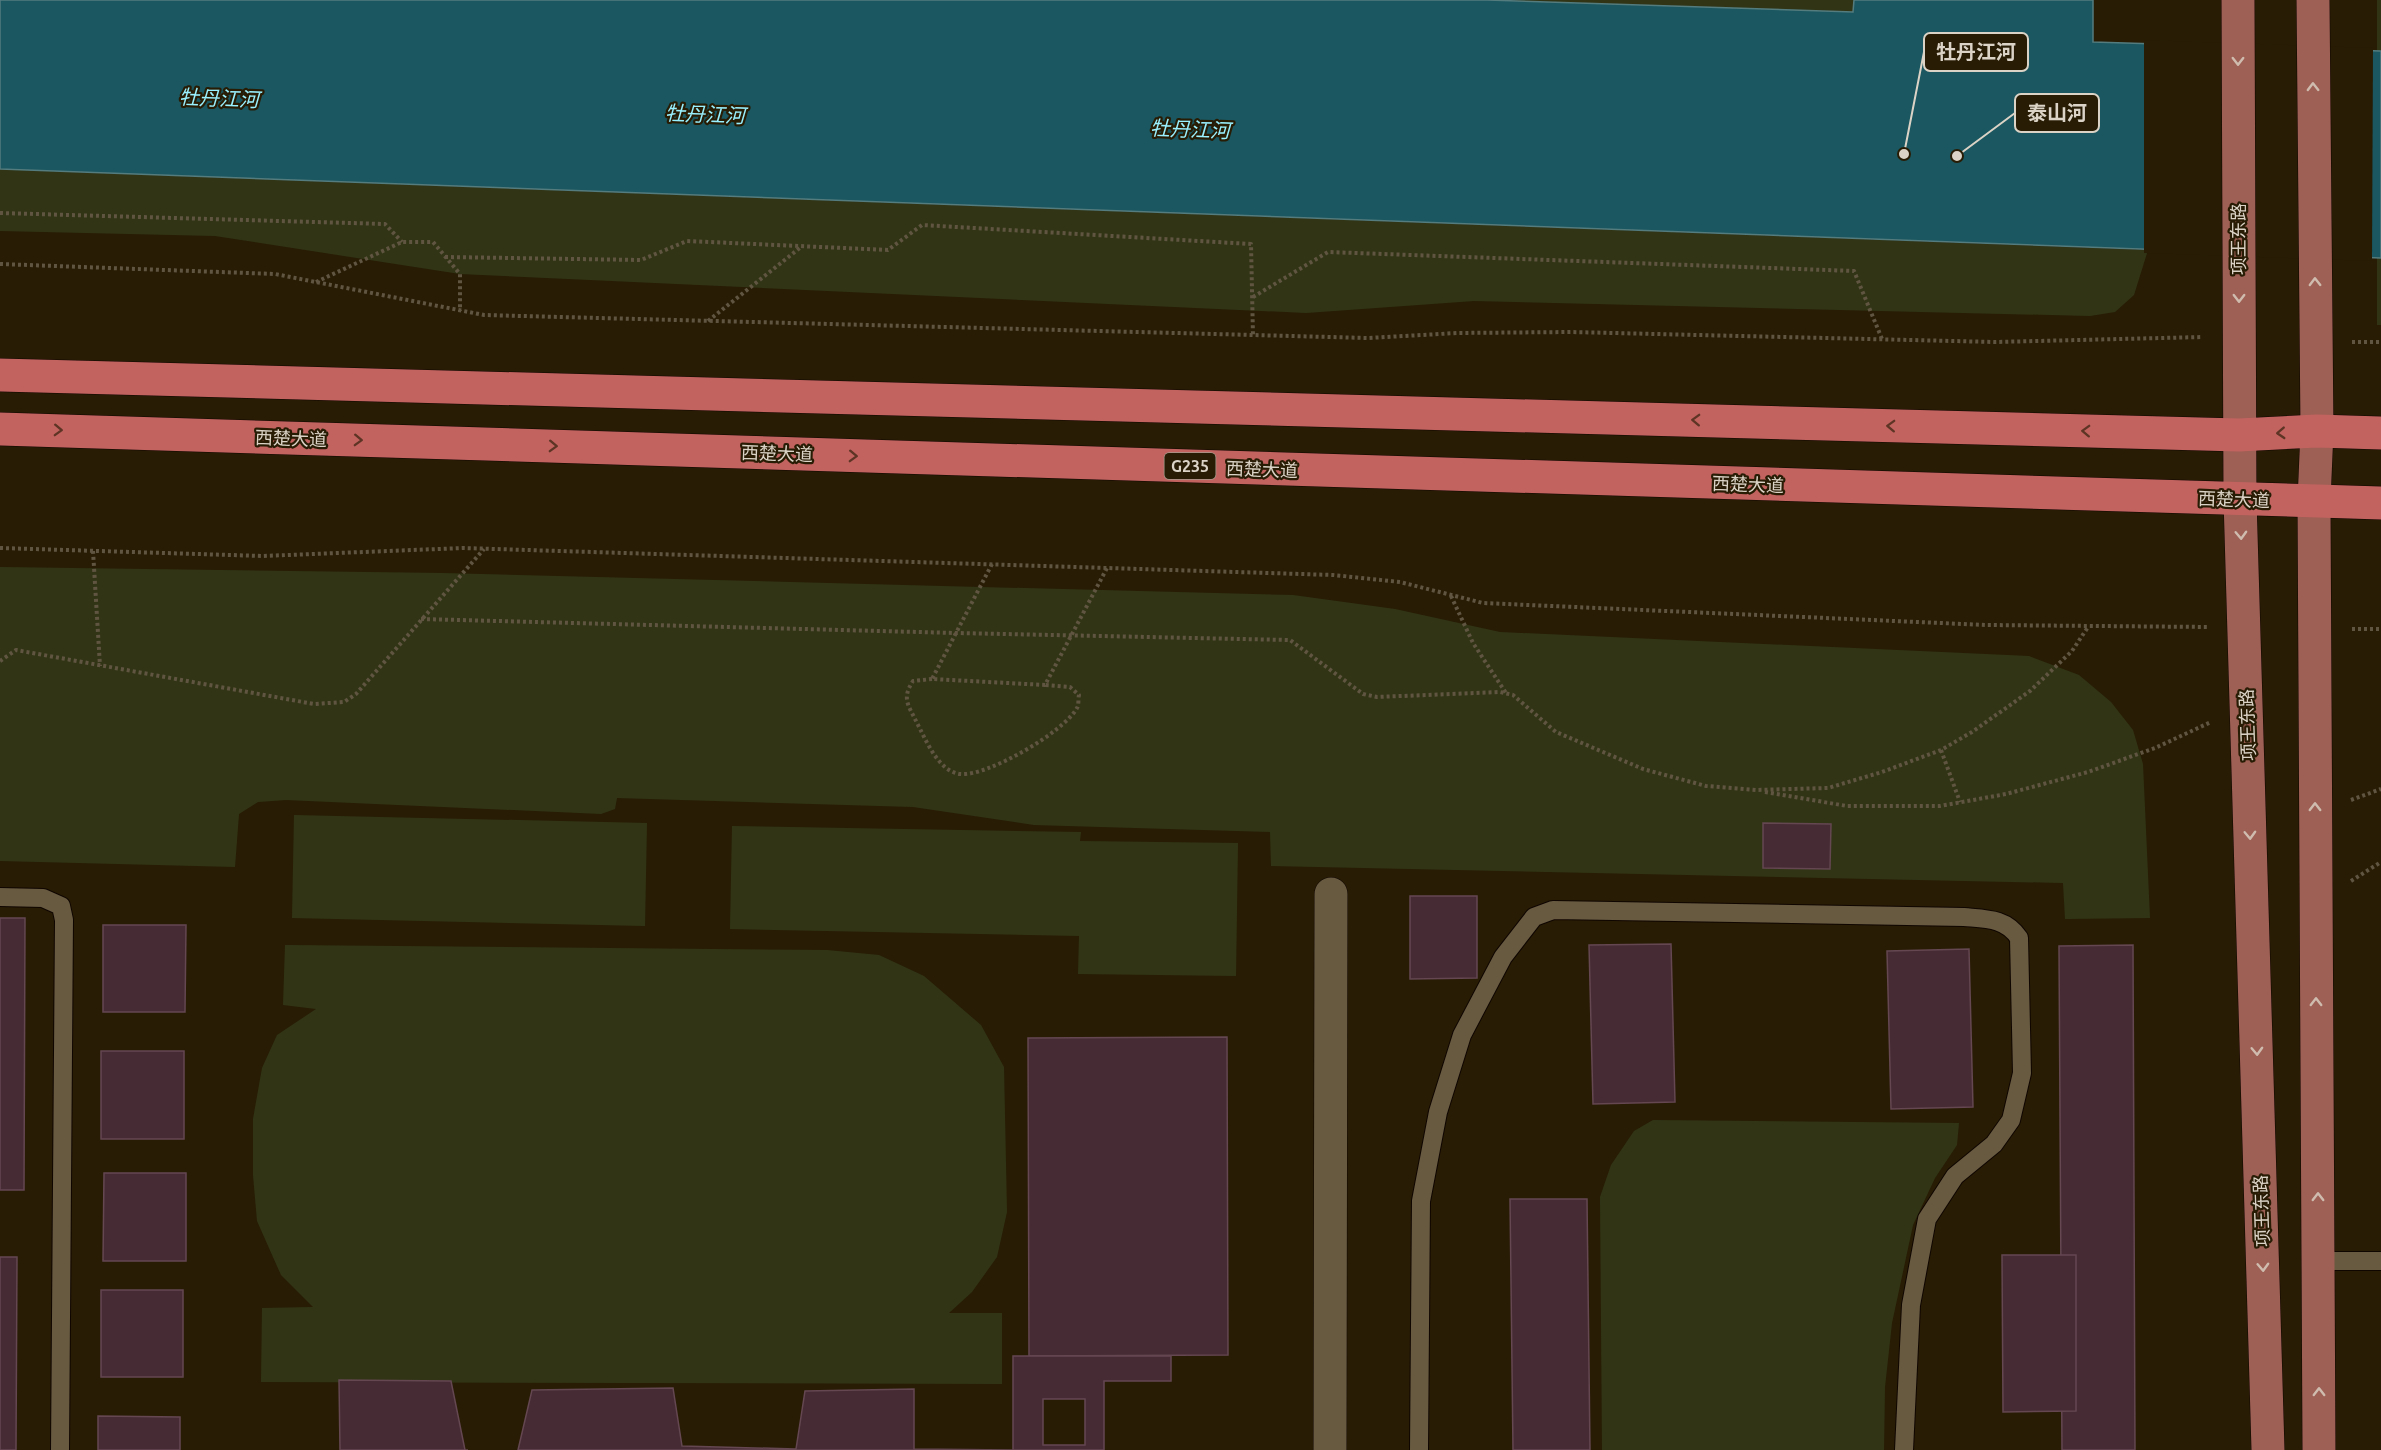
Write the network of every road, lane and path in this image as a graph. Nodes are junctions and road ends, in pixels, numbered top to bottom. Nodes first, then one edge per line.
1 (2238, 2) edge
2 (2313, 5) edge
3 (0, 213) edge
4 (402, 242) junction
5 (802, 246) junction
6 (446, 257) junction
7 (0, 264) edge
8 (315, 282) junction
9 (1252, 298) junction
10 (460, 311) junction
11 (708, 321) junction
12 (1253, 336) junction
13 (2239, 336) junction
14 (1882, 339) junction
15 (0, 375) edge
16 (0, 429) edge
17 (2317, 431) junction
18 (2381, 433) edge
19 (2239, 435) junction
20 (2240, 499) junction
21 (2314, 501) junction
22 (2381, 503) edge
23 (0, 548) edge
24 (485, 549) junction
25 (93, 551) junction
26 (992, 564) junction
27 (1107, 568) junction
28 (1450, 595) junction
29 (421, 619) junction
30 (2088, 626) junction
31 (2244, 628) junction
32 (2314, 629) junction
33 (2381, 629) edge
34 (956, 633) junction
35 (1071, 636) junction
36 (0, 661) edge
37 (100, 666) junction
38 (932, 679) junction
39 (1045, 685) junction
40 (1506, 694) junction
41 (2246, 705) junction
42 (1941, 750) junction
43 (1757, 790) junction
44 (1960, 802) junction
45 (1331, 894) dead end
46 (0, 897) edge
47 (2318, 1261) junction
48 (2381, 1261) edge
49 (60, 1450) edge
50 (1330, 1450) edge
51 (1419, 1450) edge
52 (1904, 1450) edge
53 (2268, 1450) edge
54 (2319, 1450) edge

1 -> 13 main road, 项王东路
17 -> 2 main road
3 - 4 path
4 - 6 path
4 - 8 path
5 - 6 path
5 - 9 path
5 - 11 path
6 - 10 path
7 - 8 path
8 - 10 path
9 - 12 path
9 - 14 path
10 - 11 path
11 - 12 path
12 - 14 path
13 - 14 path
13 - 19 main road, 项王东路
19 -> 15 highway
16 -> 20 highway, 西楚大道 / G235
17 - 18 highway
17 -> 19 highway
17 - 21 main road
19 - 20 main road, 项王东路
20 - 21 highway, 西楚大道 / G235
20 -> 31 main road, 项王东路
21 - 22 highway, 西楚大道 / G235
21 - 32 main road
23 - 25 path
24 - 25 path
24 - 26 path
24 - 29 path
25 - 37 path
26 - 27 path
26 - 34 path
27 - 28 path
27 - 35 path
28 - 30 path
28 - 40 path
29 - 34 path
29 - 37 path
30 - 31 path
30 - 42 path
31 - 41 main road, 项王东路
32 - 33 path
47 -> 32 main road
34 - 35 path
34 - 38 path
35 - 39 path
35 - 40 path
36 - 37 path
38 - 39 path
38 - 39 path
40 - 43 path
41 - 44 path
41 -> 53 main road, 项王东路
42 - 43 path
42 - 44 path
43 - 44 path
45 - 50 street
46 - 49 lane
47 - 48 lane
54 -> 47 main road
51 - 52 lane

